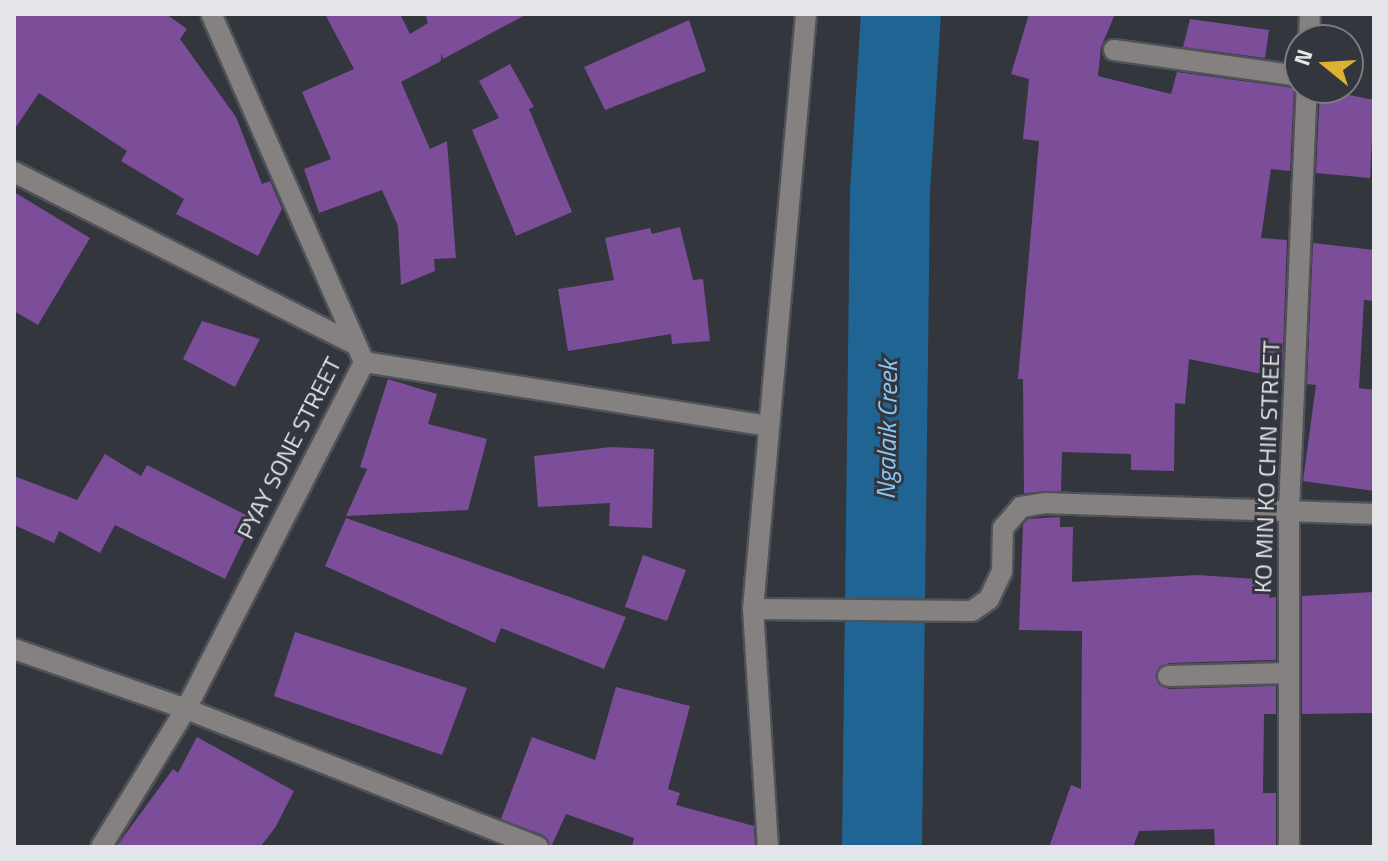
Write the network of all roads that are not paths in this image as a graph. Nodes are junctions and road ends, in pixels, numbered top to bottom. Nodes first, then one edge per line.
1 (211, 14) edge
2 (806, 14) edge
3 (1114, 50) dead end
4 (1284, 74) edge
5 (1306, 104) edge
6 (14, 172) edge
7 (353, 343) junction
8 (364, 362) junction
9 (769, 426) junction
10 (1289, 510) junction
11 (1374, 514) edge
12 (764, 609) junction
13 (14, 649) edge
14 (1289, 673) junction
15 (1168, 676) dead end
16 (186, 709) junction
17 (101, 847) edge
18 (538, 847) edge
19 (768, 847) edge
20 (1289, 847) edge

1 - 7 street, PYAY SONE STREET
2 - 9 street
3 - 4 street
5 - 10 street, KO MIN KO CHIN STREET
6 - 7 street
7 - 8 street, PYAY SONE STREET
8 - 9 street
8 - 16 street, PYAY SONE STREET
9 - 12 street
10 - 11 street
10 - 12 street
10 - 14 street, KO MIN KO CHIN STREET
12 - 19 street
13 - 16 street
14 - 15 street
14 - 20 street, KO MIN KO CHIN STREET
16 - 17 street, PYAY SONE STREET
16 - 18 street

